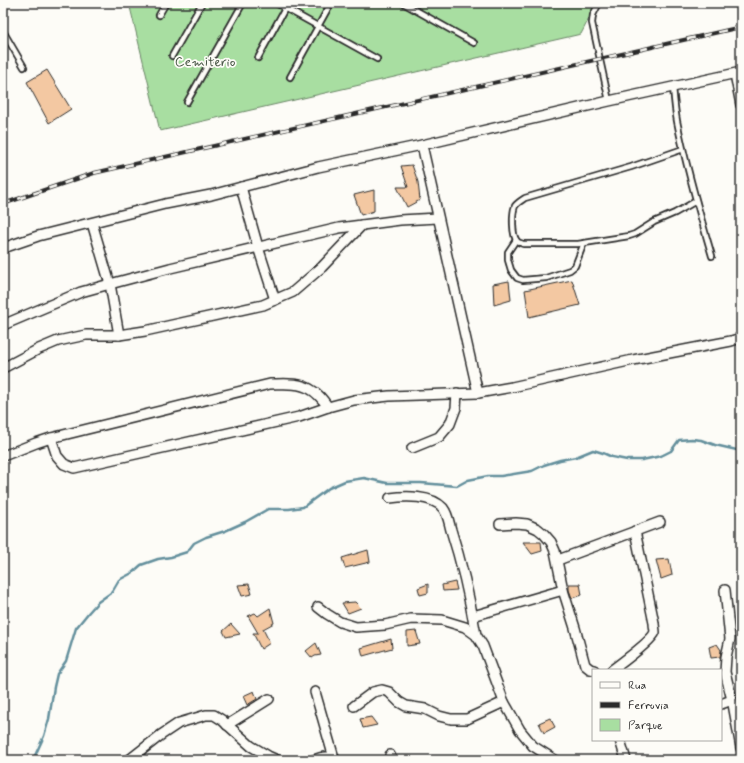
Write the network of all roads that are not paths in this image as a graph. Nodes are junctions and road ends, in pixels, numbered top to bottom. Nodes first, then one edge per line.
1 (166, 3) edge
2 (202, 3) edge
3 (242, 3) edge
4 (276, 3) edge
5 (288, 3) edge
6 (331, 3) edge
7 (403, 3) edge
8 (599, 3) edge
9 (286, 8) junction
10 (159, 15) dead end
11 (318, 26) junction
12 (3, 31) edge
13 (474, 43) dead end
14 (172, 56) dead end
15 (258, 58) dead end
16 (377, 59) dead end
17 (24, 68) dead end
18 (738, 73) edge
19 (290, 77) dead end
20 (673, 87) junction
21 (609, 101) junction
22 (187, 102) dead end
23 (741, 105) edge
24 (422, 145) junction
25 (683, 149) junction
26 (241, 187) junction
27 (696, 201) junction
28 (438, 218) junction
29 (92, 223) junction
30 (362, 225) junction
31 (516, 240) junction
32 (584, 243) junction
33 (258, 247) junction
34 (3, 249) edge
35 (712, 256) dead end
36 (110, 284) junction
37 (275, 300) junction
38 (3, 325) edge
39 (119, 335) junction
40 (741, 338) edge
41 (3, 368) edge
42 (478, 393) junction
43 (457, 394) junction
44 (328, 407) junction
45 (51, 438) junction
46 (412, 448) dead end
47 (3, 456) edge
48 (390, 498) dead end
49 (660, 522) dead end
50 (500, 524) dead end
51 (635, 531) junction
52 (558, 560) junction
53 (563, 590) junction
54 (725, 590) dead end
55 (318, 607) dead end
56 (473, 616) junction
57 (476, 635) junction
58 (613, 669) edge
59 (592, 670) edge
60 (315, 692) dead end
61 (269, 699) dead end
62 (735, 701) edge
63 (504, 702) junction
64 (722, 704) edge
65 (354, 706) dead end
66 (227, 725) junction
67 (620, 741) edge
68 (741, 748) edge
69 (334, 759) edge
70 (129, 760) edge
71 (277, 760) edge
72 (314, 760) edge
73 (555, 760) edge
74 (626, 760) edge

1 - 10 lane
2 - 14 lane
3 - 22 lane
4 - 9 lane
5 - 9 lane
6 - 11 lane
7 - 13 lane
8 - 21 lane
9 - 11 lane
9 - 15 lane
11 - 16 lane
11 - 19 lane
12 - 17 lane
18 - 20 street
18 - 23 street
20 - 21 street
20 - 25 lane
21 - 24 street
24 - 26 street
24 - 28 street
25 - 27 lane
25 - 31 lane
26 - 29 street
26 - 33 street
27 - 32 lane
27 - 35 lane
28 - 30 street
28 - 42 street
29 - 34 street
29 - 36 street
30 - 33 street
30 - 37 street
31 - 32 lane
31 - 32 lane
33 - 36 street
33 - 37 street
36 - 38 street
36 - 39 street
37 - 39 street
39 - 41 street
40 - 42 street
42 - 43 street
43 - 44 street
43 - 46 street
44 - 45 street
44 - 45 street
45 - 47 street
48 - 56 street
49 - 51 street
50 - 52 street
51 - 52 street
51 - 58 street
52 - 53 street
53 - 56 street
53 - 59 street
54 - 62 street
55 - 57 street
56 - 57 street
57 - 63 street
60 - 69 street
61 - 66 street
62 - 64 street
62 - 68 street
63 - 65 street
63 - 73 street
66 - 70 street
66 - 71 street
67 - 74 street
69 - 72 street

